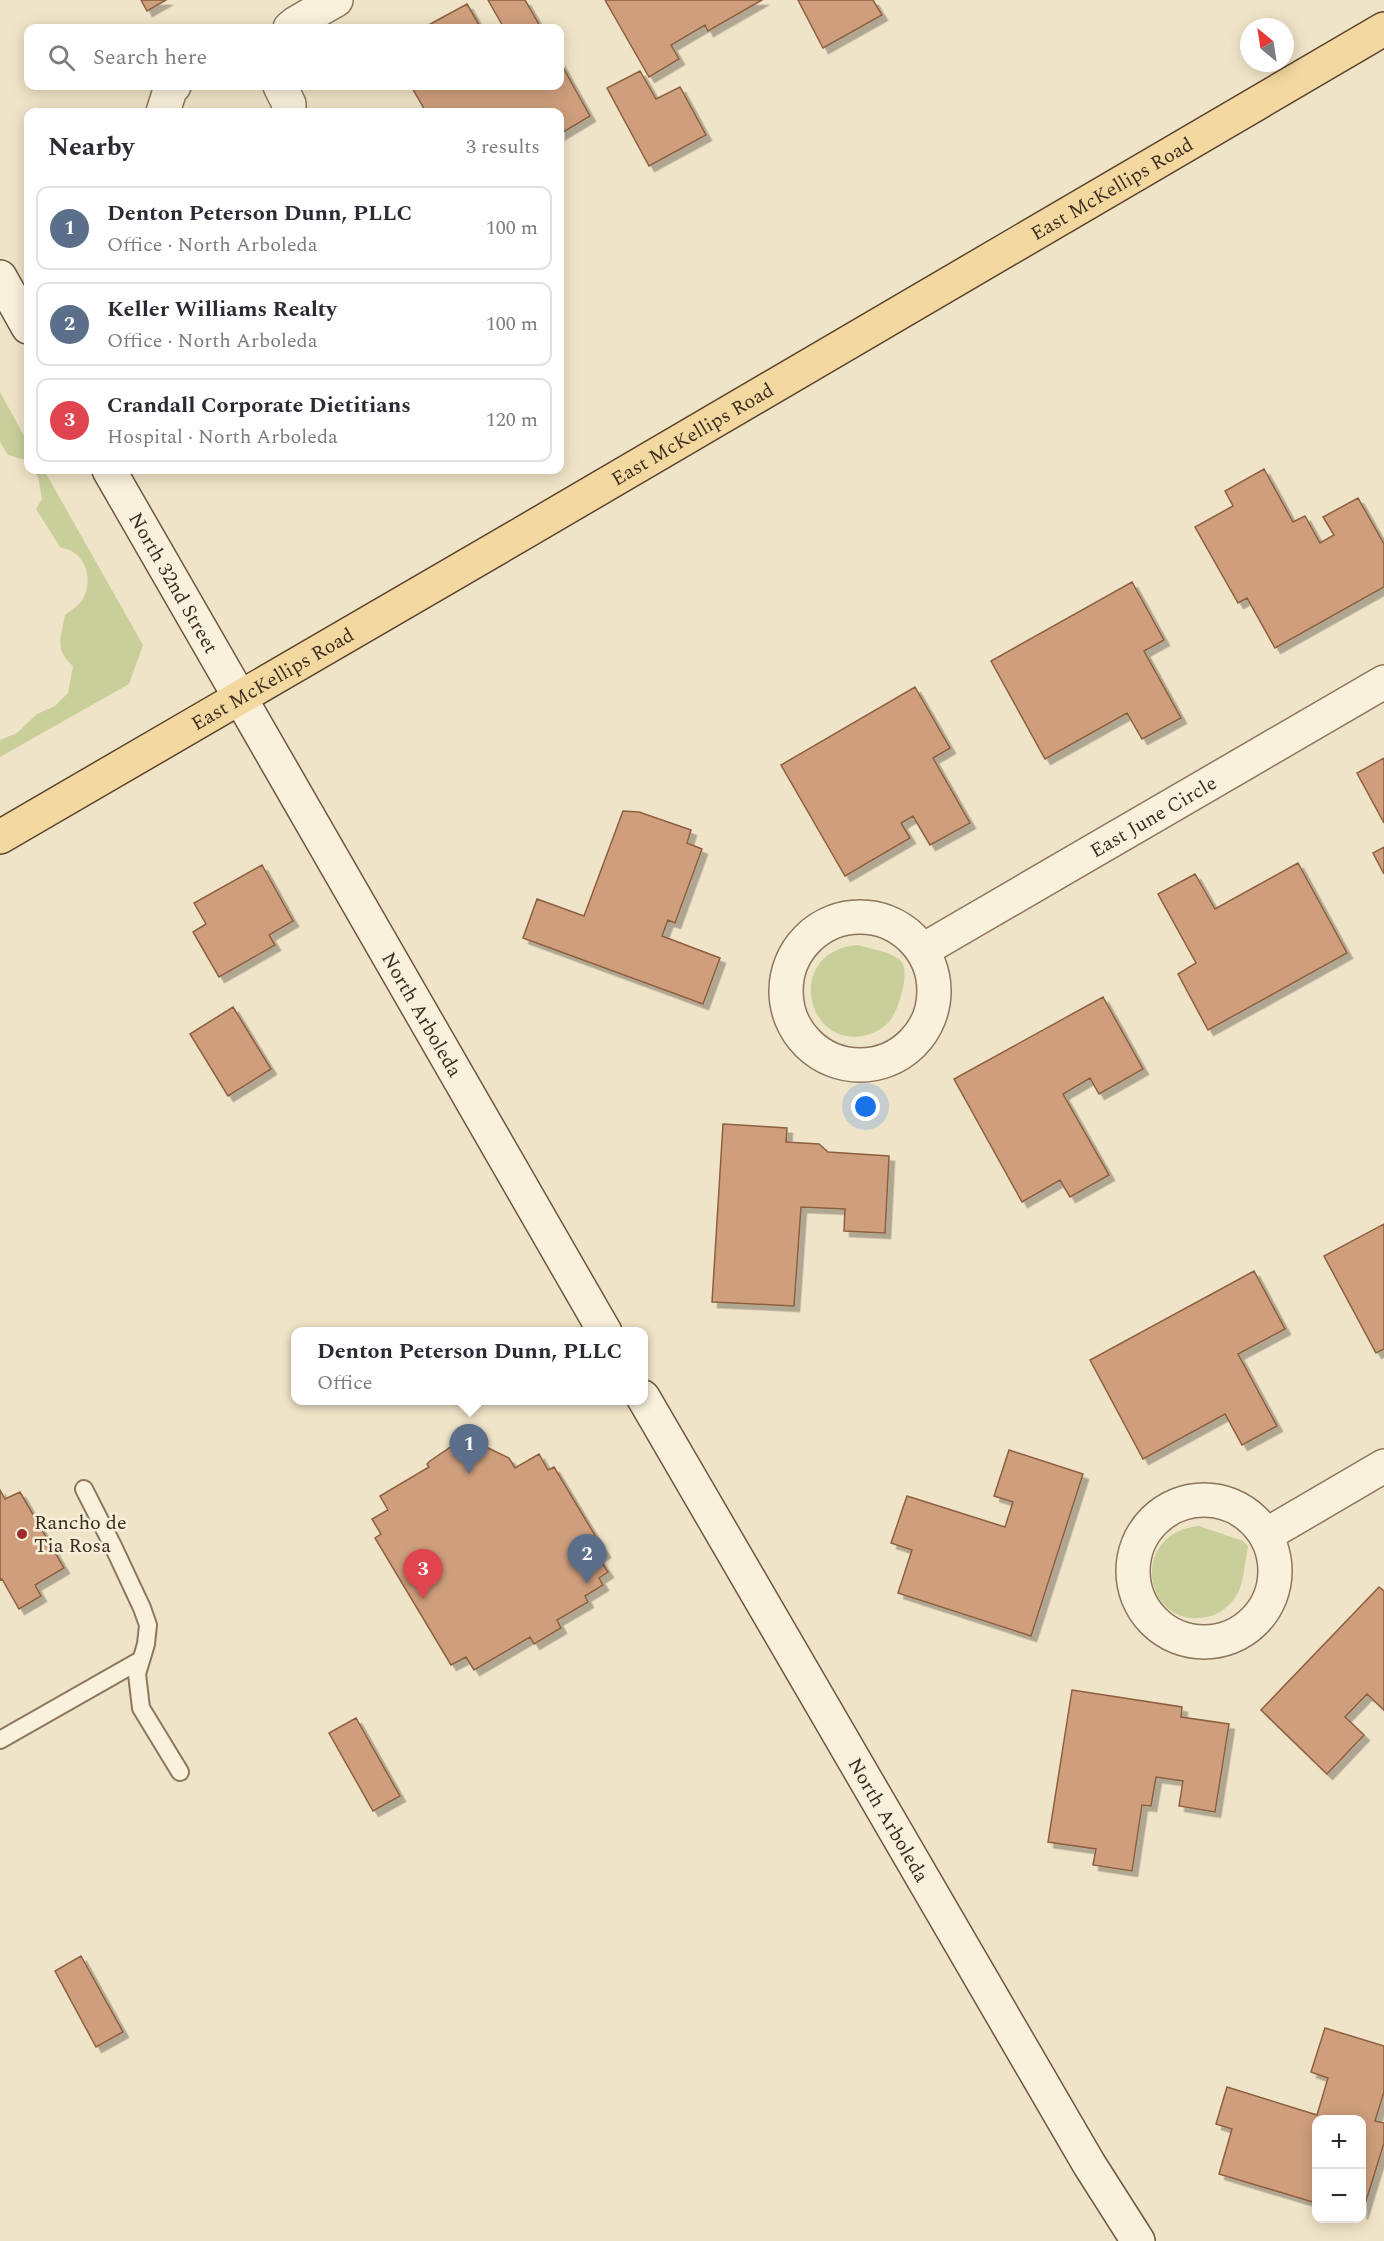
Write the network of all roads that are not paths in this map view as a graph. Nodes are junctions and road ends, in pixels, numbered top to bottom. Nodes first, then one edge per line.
1 (336, 0) edge
2 (297, 24) edge
3 (1384, 29) edge
4 (170, 90) edge
5 (282, 90) edge
6 (164, 108) edge
7 (289, 108) edge
8 (0, 277) edge
9 (24, 320) edge
10 (111, 474) edge
11 (1384, 682) edge
12 (240, 697) junction
13 (0, 837) edge
14 (923, 950) junction
15 (602, 1327) edge
16 (648, 1405) edge
17 (1384, 1466) edge
18 (84, 1489) dead end
19 (1266, 1535) junction
20 (139, 1661) junction
21 (0, 1740) edge
22 (180, 1772) dead end
23 (1138, 2241) edge

1 - 2 street
3 - 12 main road, East McKellips Road
4 - 6 street
5 - 7 street
8 - 9 street
10 - 12 street, North 32nd Street
11 - 14 street, East June Circle
12 - 13 main road, East McKellips Road
12 - 15 street, North Arboleda
14 - 14 street
16 - 23 street, North Arboleda
17 - 19 street
18 - 20 lane
19 - 19 street
20 - 21 lane
20 - 22 lane

